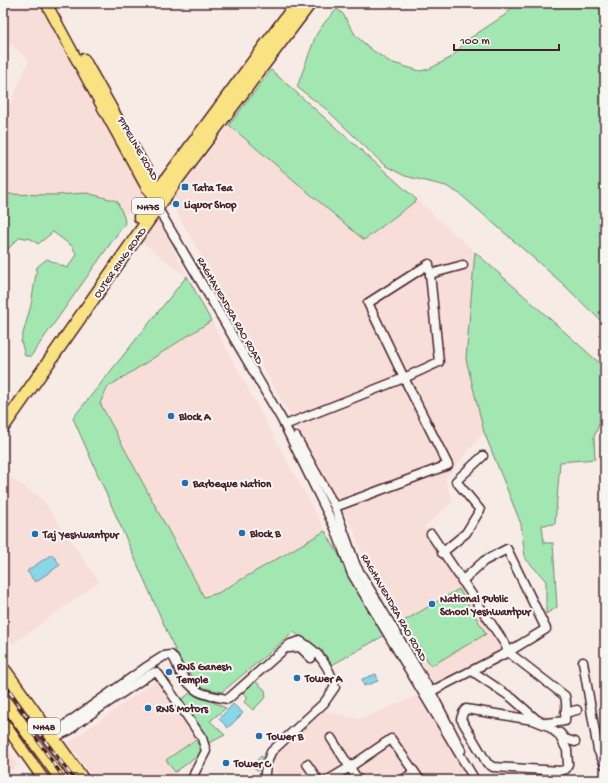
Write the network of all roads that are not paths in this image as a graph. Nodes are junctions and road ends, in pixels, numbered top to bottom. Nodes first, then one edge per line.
1 (46, 3) edge
2 (53, 3) edge
3 (297, 3) edge
4 (310, 3) edge
5 (138, 164) junction
6 (156, 201) junction
7 (462, 265) dead end
8 (430, 274) junction
9 (404, 378) junction
10 (3, 413) edge
11 (285, 426) junction
12 (3, 427) edge
13 (483, 456) dead end
14 (335, 507) junction
15 (431, 534) dead end
16 (442, 553) junction
17 (462, 581) junction
18 (283, 650) junction
19 (508, 652) junction
20 (311, 658) dead end
21 (583, 662) dead end
22 (5, 671) dead end
23 (147, 671) junction
24 (472, 671) junction
25 (427, 693) junction
26 (3, 699) edge
27 (577, 710) dead end
28 (565, 713) junction
29 (3, 722) edge
30 (550, 722) junction
31 (331, 738) dead end
32 (53, 739) junction
33 (575, 742) dead end
34 (476, 743) junction
35 (461, 748) junction
36 (462, 759) junction
37 (307, 764) dead end
38 (605, 765) edge
39 (350, 767) junction
40 (414, 772) junction
41 (472, 779) edge
42 (44, 780) edge
43 (62, 780) edge
44 (83, 780) edge
45 (192, 780) edge
46 (264, 780) edge
47 (318, 780) edge
48 (328, 780) edge
49 (358, 780) edge
50 (402, 780) edge
51 (420, 780) edge

1 - 5 main road, PIPELINE ROAD
2 - 5 main road, PIPELINE ROAD
3 - 6 highway, OUTER RING ROAD / NH75
4 - 6 highway, OUTER RING ROAD / NH75
5 - 6 main road, PIPELINE ROAD
6 - 10 highway, OUTER RING ROAD / NH75
6 - 11 street, RAGHAVENDRA RAO ROAD
6 - 12 highway, OUTER RING ROAD / NH75
7 - 8 street
8 - 9 street
8 - 9 street
9 - 11 street
9 - 14 street
11 - 14 street, RAGHAVENDRA RAO ROAD
11 - 25 street, RAGHAVENDRA RAO ROAD
13 - 16 street
14 - 25 street, RAGHAVENDRA RAO ROAD
15 - 16 street
16 - 17 street
17 - 19 street
17 - 19 street
18 - 20 street
18 - 23 street
18 - 46 street
19 - 24 street
19 - 28 street
21 - 38 street
22 - 32 highway, NH48
23 - 32 street
23 - 45 street
24 - 25 street
24 - 30 street
25 - 35 street, RAGHAVENDRA RAO ROAD
25 - 36 street, RAGHAVENDRA RAO ROAD
26 - 43 highway, NH48
27 - 28 street
28 - 30 street
29 - 42 main road
30 - 33 street
31 - 39 street
32 - 44 highway, NH48
34 - 34 street
34 - 35 street
35 - 36 street, RAGHAVENDRA RAO ROAD
36 - 41 street, RAGHAVENDRA RAO ROAD
37 - 47 street
39 - 40 street
39 - 48 street
39 - 49 street
40 - 50 street
40 - 51 street

